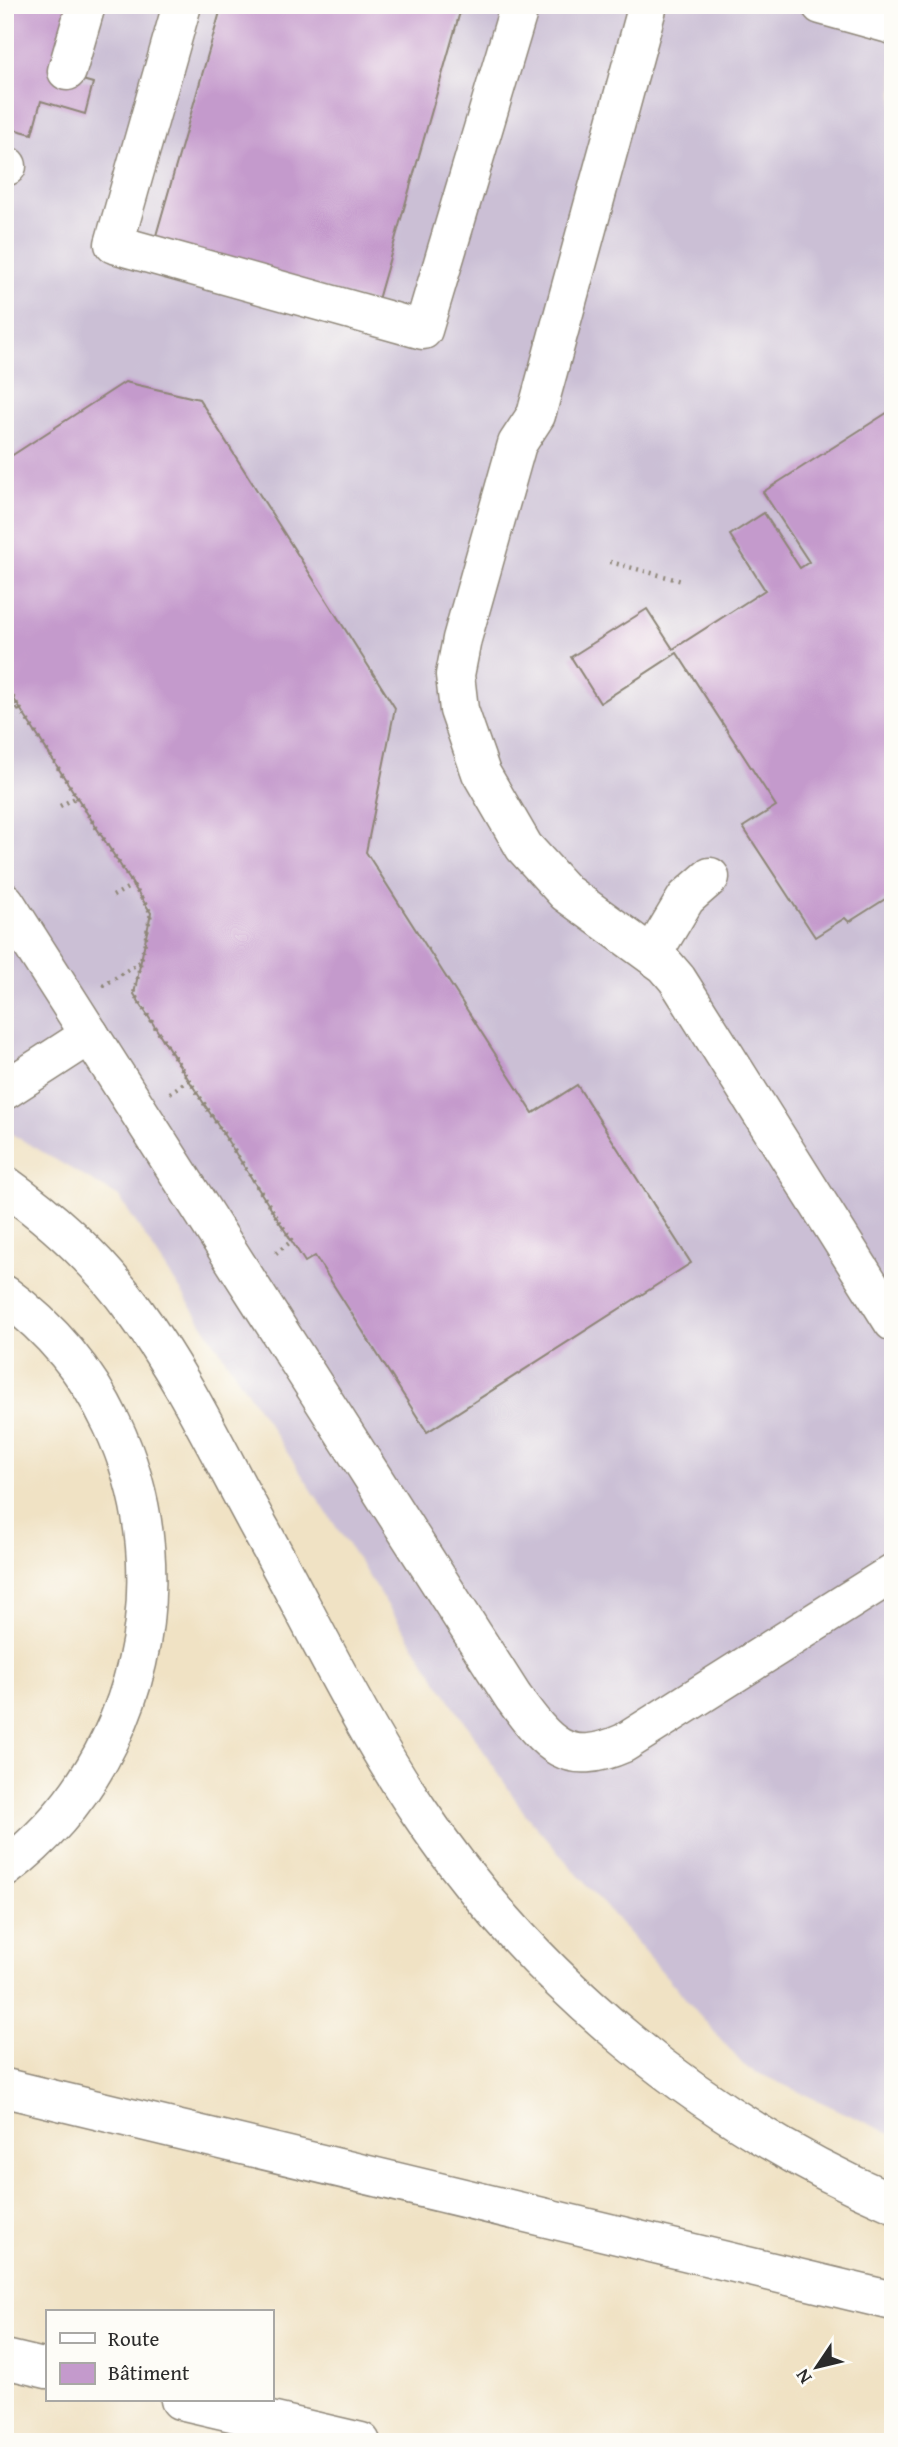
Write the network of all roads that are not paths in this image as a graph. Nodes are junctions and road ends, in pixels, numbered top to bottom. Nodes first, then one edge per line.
1 (86, 5) edge
2 (182, 5) edge
3 (520, 5) edge
4 (648, 5) edge
5 (821, 5) edge
6 (893, 25) edge
7 (67, 71) dead end
8 (710, 877) dead end
9 (5, 902) edge
10 (652, 955) junction
11 (90, 1035) junction
12 (5, 1090) edge
13 (5, 1185) edge
14 (5, 1295) edge
15 (893, 1322) edge
16 (893, 1573) edge
17 (5, 1868) edge
18 (5, 2088) edge
19 (893, 2203) edge
20 (893, 2301) edge
21 (5, 2359) edge
22 (46, 2369) edge
23 (189, 2402) edge
24 (361, 2442) edge

1 - 7 main road
2 - 3 main road
4 - 10 main road
5 - 6 main road
8 - 10 main road
9 - 11 main road
10 - 15 main road
11 - 12 main road
11 - 16 main road
13 - 19 main road
14 - 17 main road
18 - 20 main road
21 - 22 main road
23 - 24 main road

